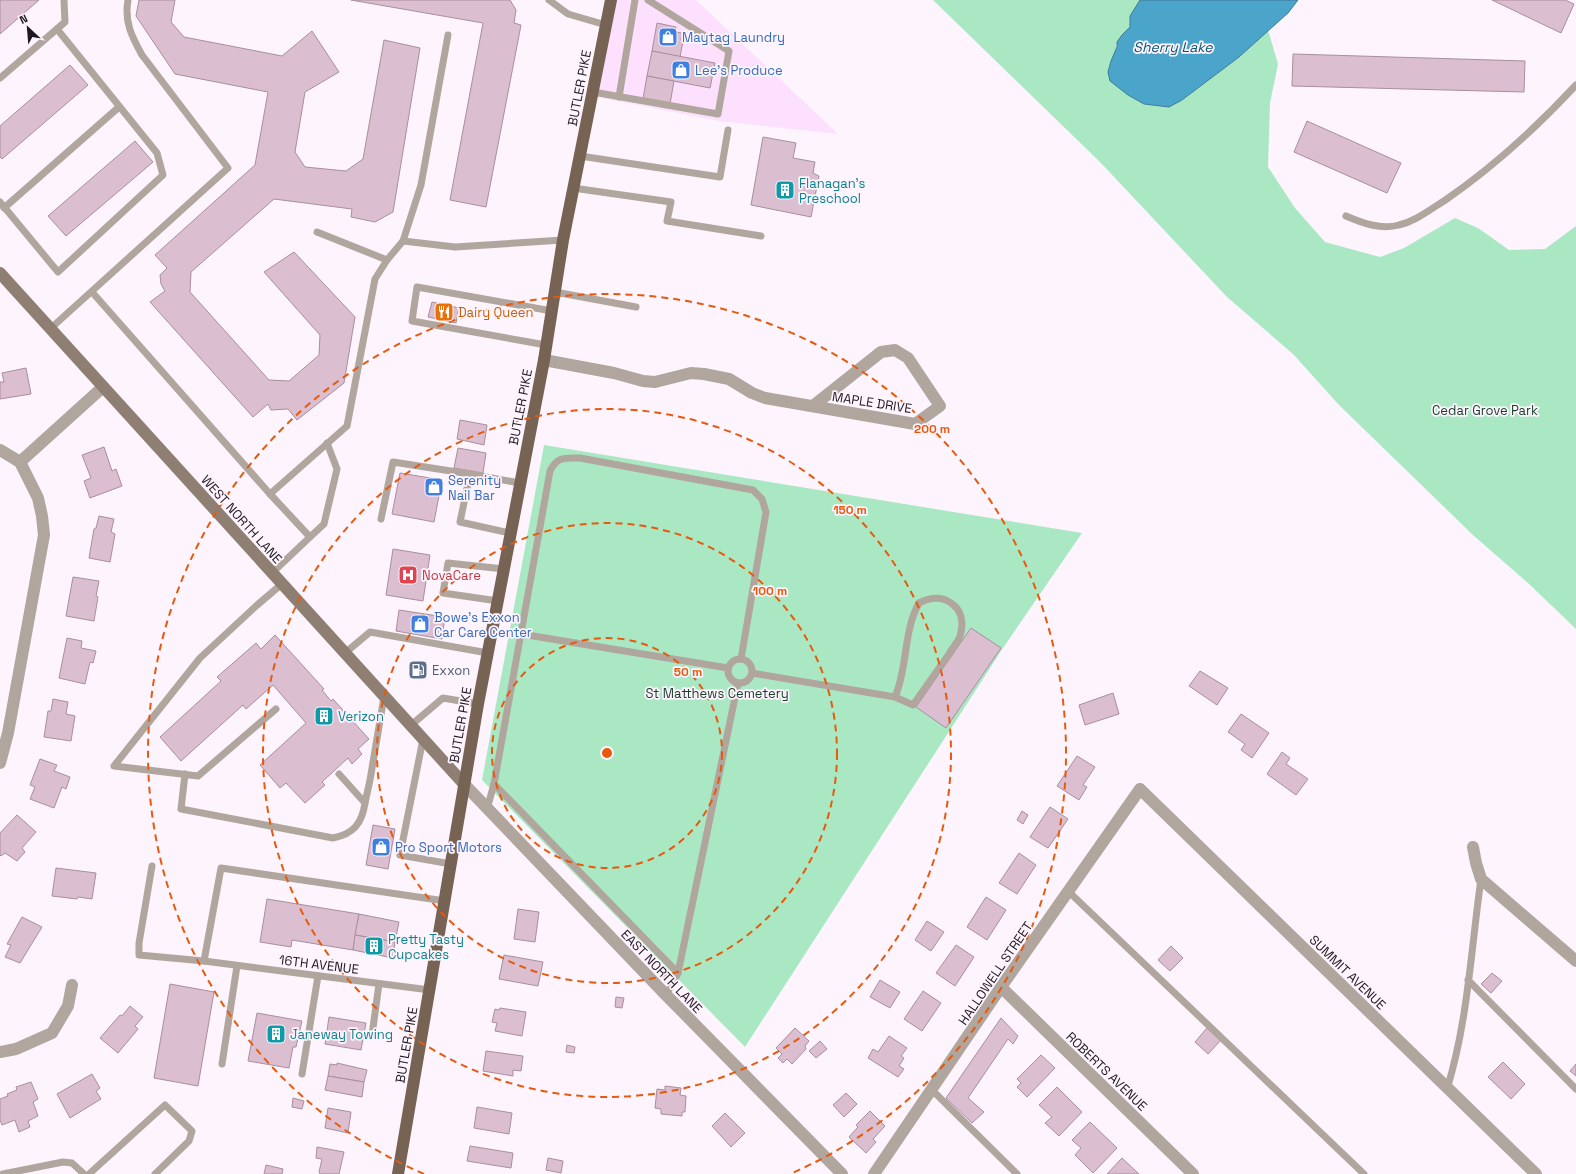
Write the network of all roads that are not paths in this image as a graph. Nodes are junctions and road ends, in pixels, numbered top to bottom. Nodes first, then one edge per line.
1 (64, 0) edge
2 (128, 0) edge
3 (549, 0) edge
4 (610, 0) edge
5 (636, 0) edge
6 (648, 0) edge
7 (606, 25) junction
8 (56, 29) junction
9 (448, 35) dead end
10 (0, 78) edge
11 (1576, 85) edge
12 (593, 92) junction
13 (620, 96) junction
14 (120, 107) junction
15 (728, 130) dead end
16 (580, 156) junction
17 (574, 188) junction
18 (2, 205) edge
19 (1346, 216) dead end
20 (317, 232) dead end
21 (761, 236) dead end
22 (563, 240) junction
23 (403, 241) junction
24 (387, 260) junction
25 (0, 273) edge
26 (92, 292) junction
27 (555, 292) junction
28 (636, 307) dead end
29 (552, 312) junction
30 (50, 328) junction
31 (546, 345) junction
32 (544, 360) junction
33 (103, 387) junction
34 (813, 406) junction
35 (327, 443) junction
36 (0, 450) edge
37 (20, 462) junction
38 (470, 474) junction
39 (520, 483) junction
40 (270, 494) junction
41 (381, 519) dead end
42 (510, 533) junction
43 (310, 537) junction
44 (504, 569) junction
45 (272, 573) junction
46 (283, 583) junction
47 (498, 601) junction
48 (521, 634) junction
49 (488, 652) junction
50 (345, 653) junction
51 (741, 659) junction
52 (728, 668) junction
53 (752, 674) junction
54 (738, 683) junction
55 (384, 697) junction
56 (895, 697) junction
57 (478, 704) junction
58 (276, 709) dead end
59 (410, 726) junction
60 (423, 739) junction
61 (0, 763) edge
62 (185, 774) junction
63 (339, 774) dead end
64 (464, 784) junction
65 (494, 784) junction
66 (1140, 789) joint
67 (365, 804) junction
68 (486, 809) junction
69 (1474, 846) dead end
70 (451, 864) junction
71 (152, 866) dead end
72 (1481, 879) junction
73 (1068, 891) junction
74 (445, 901) junction
75 (204, 961) junction
76 (1576, 961) edge
77 (237, 966) junction
78 (678, 973) junction
79 (318, 976) junction
80 (1468, 980) junction
81 (379, 984) junction
82 (72, 985) dead end
83 (1001, 987) junction
84 (430, 990) junction
85 (666, 995) junction
86 (372, 1035) dead end
87 (0, 1052) edge
88 (222, 1064) dead end
89 (302, 1074) dead end
90 (1447, 1089) junction
91 (1576, 1089) edge
92 (932, 1090) junction
93 (3, 1174) edge
94 (84, 1174) edge
95 (89, 1174) edge
96 (155, 1174) edge
97 (398, 1174) edge
98 (842, 1174) edge
99 (874, 1174) edge
100 (1017, 1174) edge
101 (1193, 1174) edge
102 (1364, 1174) edge
103 (1536, 1174) edge

1 - 8 lane
2 - 26 lane
3 - 7 lane
4 - 7 main road, BUTLER PIKE
5 - 13 lane
6 - 13 lane
7 - 12 main road, BUTLER PIKE
8 - 10 lane
8 - 14 lane
9 - 23 lane
11 - 19 lane
12 - 13 lane
12 - 16 main road, BUTLER PIKE
14 - 18 lane
14 - 18 lane
15 - 16 lane
16 - 17 main road, BUTLER PIKE
17 - 21 lane
17 - 22 main road, BUTLER PIKE
20 - 24 lane
22 - 23 lane
22 - 27 main road, BUTLER PIKE
23 - 24 lane
24 - 35 lane
25 - 30 main road, WEST NORTH LANE
26 - 30 lane
26 - 40 lane
27 - 28 lane
27 - 29 main road, BUTLER PIKE
29 - 31 main road, BUTLER PIKE
29 - 31 lane
30 - 33 main road, WEST NORTH LANE
31 - 32 main road, BUTLER PIKE
32 - 34 street, MAPLE DRIVE
32 - 39 main road, BUTLER PIKE
33 - 37 street
33 - 45 main road, WEST NORTH LANE
34 - 34 street, MAPLE DRIVE
35 - 40 lane
35 - 43 lane
36 - 37 street
37 - 61 street
38 - 39 lane
38 - 41 lane
38 - 42 lane
39 - 42 main road, BUTLER PIKE
40 - 43 lane
42 - 44 main road, BUTLER PIKE
43 - 45 lane
44 - 47 main road, BUTLER PIKE
44 - 47 lane
45 - 46 main road, WEST NORTH LANE
46 - 50 main road, WEST NORTH LANE
46 - 62 lane
47 - 49 main road, BUTLER PIKE
48 - 51 lane
48 - 52 lane
48 - 65 lane
49 - 50 lane
49 - 57 main road, BUTLER PIKE
50 - 55 main road, WEST NORTH LANE
51 - 52 lane
51 - 53 lane
52 - 54 lane
53 - 54 lane
53 - 56 lane
54 - 78 lane
55 - 59 main road, WEST NORTH LANE
55 - 67 lane
56 - 56 lane
57 - 59 lane
57 - 64 main road, BUTLER PIKE
58 - 62 lane
59 - 60 main road, WEST NORTH LANE
60 - 64 main road, WEST NORTH LANE
60 - 70 lane
62 - 67 lane
63 - 67 lane
64 - 68 street, EAST NORTH LANE
64 - 70 main road, BUTLER PIKE
65 - 68 lane
65 - 78 lane
66 - 73 street, HALLOWELL STREET
66 - 90 street, SUMMIT AVENUE
68 - 85 street, EAST NORTH LANE
69 - 72 street
70 - 74 main road, BUTLER PIKE
71 - 75 lane, 16TH AVENUE
72 - 76 street
72 - 80 lane
73 - 83 street, HALLOWELL STREET
73 - 102 lane
74 - 75 lane
74 - 84 main road, BUTLER PIKE
75 - 77 lane, 16TH AVENUE
77 - 79 lane, 16TH AVENUE
77 - 88 lane
78 - 85 lane
79 - 81 lane, 16TH AVENUE
79 - 89 lane
80 - 90 lane
80 - 91 lane
81 - 84 lane, 16TH AVENUE
81 - 86 lane
82 - 87 street
83 - 92 street, HALLOWELL STREET
83 - 101 street, ROBERTS AVENUE
84 - 97 main road, BUTLER PIKE
85 - 98 street, EAST NORTH LANE
90 - 103 street, SUMMIT AVENUE
92 - 99 street, HALLOWELL STREET
92 - 100 lane
93 - 94 lane
95 - 96 lane

